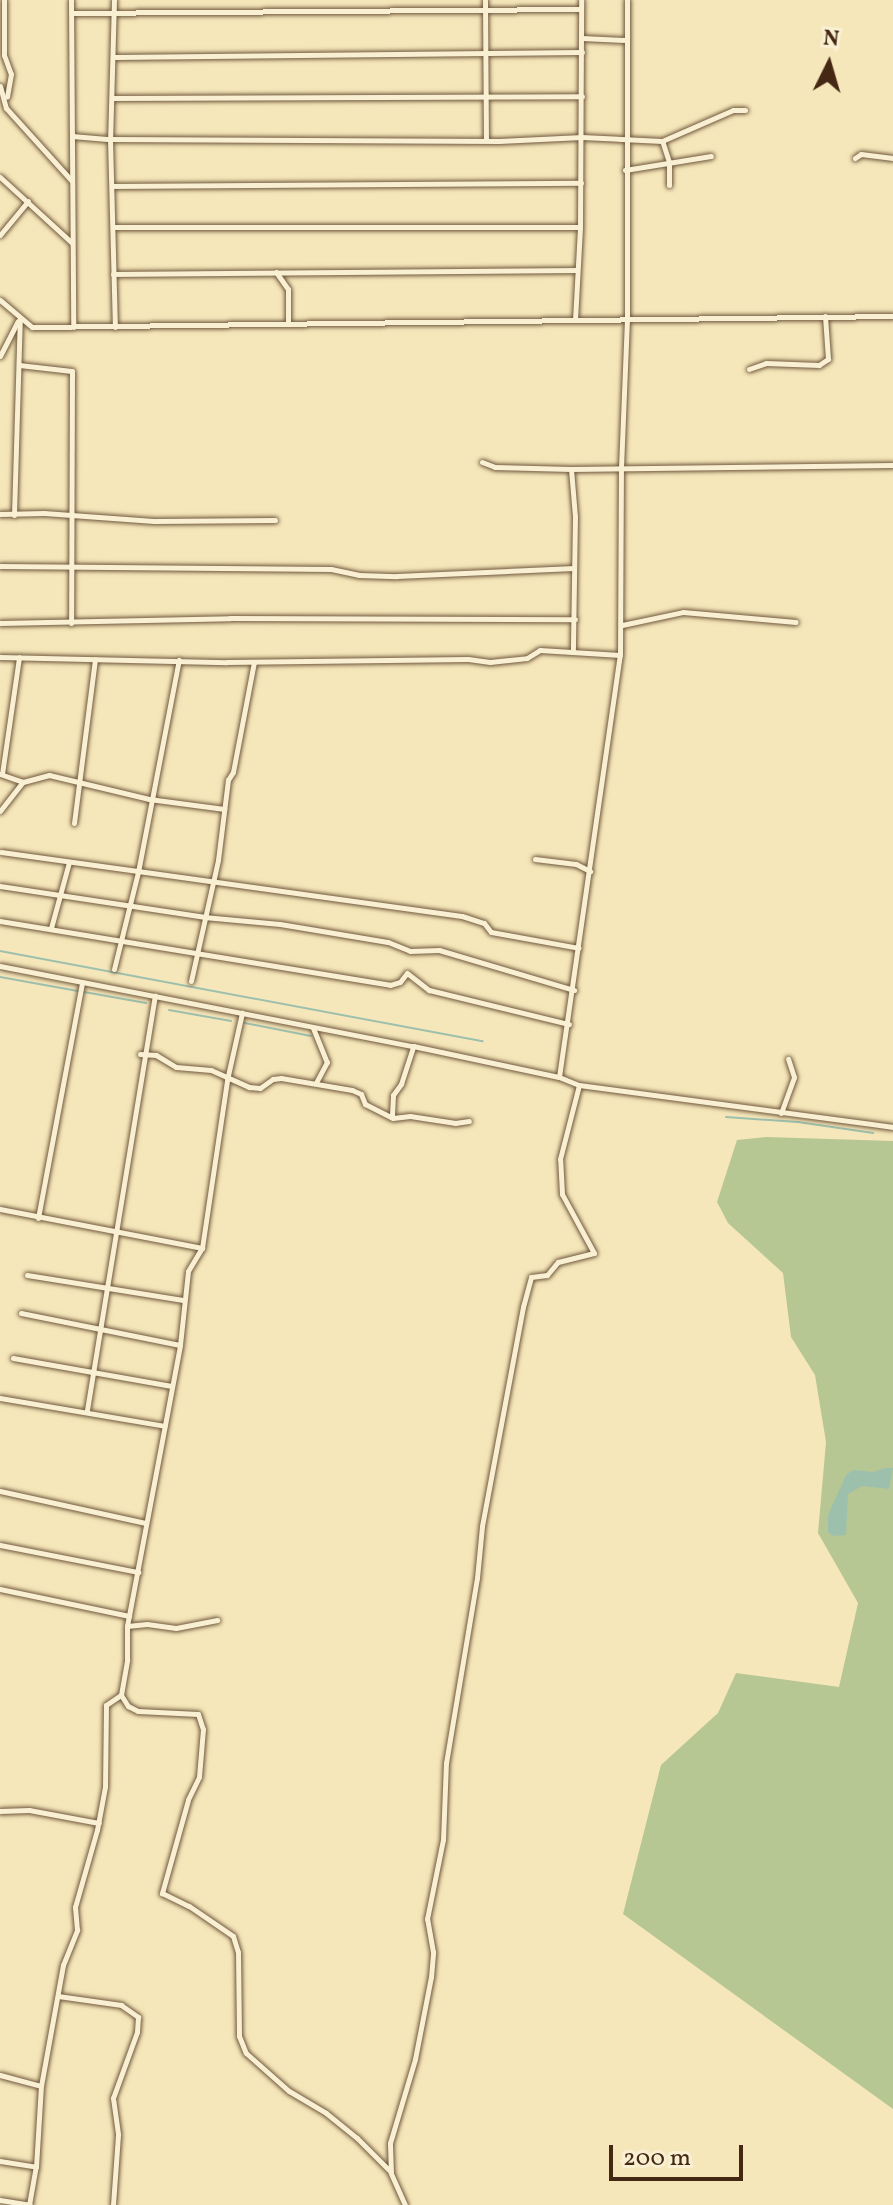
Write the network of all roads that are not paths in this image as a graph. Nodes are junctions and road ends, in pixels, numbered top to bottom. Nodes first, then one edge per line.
1 (4, 0) edge
2 (71, 0) edge
3 (114, 0) edge
4 (485, 0) edge
5 (581, 0) edge
6 (627, 0) edge
7 (581, 9) junction
8 (485, 11) junction
9 (115, 12) junction
10 (72, 13) junction
11 (582, 38) junction
12 (626, 40) junction
13 (582, 52) junction
14 (486, 54) junction
15 (115, 57) junction
16 (0, 86) edge
17 (486, 96) junction
18 (582, 96) junction
19 (112, 98) junction
20 (6, 108) junction
21 (745, 110) dead end
22 (72, 136) junction
23 (582, 137) junction
24 (110, 139) junction
25 (486, 140) junction
26 (625, 140) junction
27 (662, 141) junction
28 (711, 156) dead end
29 (855, 158) dead end
30 (893, 158) edge
31 (669, 162) junction
32 (625, 170) junction
33 (0, 177) edge
34 (72, 182) junction
35 (581, 183) junction
36 (669, 185) dead end
37 (112, 186) junction
38 (28, 201) junction
39 (113, 227) junction
40 (580, 227) junction
41 (0, 235) edge
42 (73, 244) junction
43 (576, 270) junction
44 (276, 272) junction
45 (113, 274) junction
46 (0, 300) edge
47 (825, 316) junction
48 (893, 316) edge
49 (20, 317) junction
50 (627, 319) junction
51 (575, 320) junction
52 (288, 323) junction
53 (73, 327) junction
54 (115, 327) junction
55 (0, 356) edge
56 (19, 365) junction
57 (749, 369) dead end
58 (482, 462) dead end
59 (893, 465) edge
60 (621, 468) junction
61 (571, 469) junction
62 (0, 514) edge
63 (14, 515) junction
64 (72, 517) junction
65 (275, 520) dead end
66 (0, 566) edge
67 (574, 568) junction
68 (71, 569) junction
69 (575, 619) junction
70 (796, 622) dead end
71 (0, 623) edge
72 (71, 623) junction
73 (622, 625) junction
74 (573, 651) junction
75 (620, 655) junction
76 (0, 657) edge
77 (19, 657) junction
78 (95, 659) junction
79 (179, 660) junction
80 (254, 662) junction
81 (1, 774) edge
82 (23, 782) junction
83 (80, 785) junction
84 (149, 799) junction
85 (224, 809) junction
86 (0, 811) edge
87 (74, 823) dead end
88 (1, 851) edge
89 (0, 859) edge
90 (535, 859) dead end
91 (69, 862) junction
92 (590, 871) junction
93 (138, 872) junction
94 (211, 882) junction
95 (0, 886) edge
96 (60, 893) junction
97 (129, 904) junction
98 (204, 917) junction
99 (0, 921) edge
100 (51, 928) junction
101 (122, 940) junction
102 (579, 948) junction
103 (197, 954) junction
104 (0, 966) edge
105 (114, 969) dead end
106 (191, 981) dead end
107 (82, 982) junction
108 (574, 990) junction
109 (155, 996) junction
110 (242, 1013) junction
111 (569, 1024) junction
112 (313, 1028) junction
113 (413, 1046) junction
114 (144, 1054) junction
115 (788, 1059) dead end
116 (559, 1077) junction
117 (227, 1080) junction
118 (316, 1083) junction
119 (579, 1085) junction
120 (781, 1113) junction
121 (393, 1118) junction
122 (469, 1121) dead end
123 (893, 1127) edge
124 (0, 1209) edge
125 (38, 1218) junction
126 (118, 1233) junction
127 (202, 1248) junction
128 (27, 1275) dead end
129 (108, 1287) junction
130 (183, 1300) junction
131 (21, 1313) dead end
132 (98, 1327) junction
133 (180, 1345) junction
134 (13, 1358) dead end
135 (93, 1373) junction
136 (172, 1386) junction
137 (0, 1398) edge
138 (87, 1410) junction
139 (165, 1426) junction
140 (0, 1491) edge
141 (146, 1523) junction
142 (0, 1545) edge
143 (138, 1572) junction
144 (0, 1589) edge
145 (129, 1616) junction
146 (217, 1620) dead end
147 (127, 1626) junction
148 (121, 1695) junction
149 (0, 1811) edge
150 (99, 1823) junction
151 (58, 1996) junction
152 (0, 2075) edge
153 (41, 2086) junction
154 (0, 2161) edge
155 (36, 2167) junction
156 (391, 2173) junction
157 (0, 2200) edge
158 (29, 2205) edge
159 (113, 2205) edge
160 (405, 2205) edge

1 - 20 street
2 - 10 street
3 - 9 street
4 - 8 street
5 - 7 street
6 - 12 street
7 - 8 street
7 - 11 street
8 - 9 street
8 - 14 street
9 - 10 street
9 - 15 street
10 - 22 street
11 - 12 street
11 - 13 street
12 - 26 street
13 - 14 street
13 - 18 street
14 - 15 street
14 - 17 street
15 - 19 street
16 - 20 street
17 - 18 street
17 - 19 street
17 - 25 street
18 - 23 street
19 - 24 street
20 - 34 street
21 - 27 street
22 - 24 street
22 - 34 street
23 - 25 street
23 - 26 street
23 - 35 street
24 - 25 street
24 - 37 street
26 - 27 street
26 - 32 street
27 - 31 street
28 - 31 street
29 - 30 street
31 - 32 street
31 - 36 street
32 - 50 street
33 - 38 street
34 - 42 street
35 - 37 street
35 - 40 street
37 - 39 street
38 - 41 street
38 - 42 street
39 - 40 street
39 - 45 street
40 - 43 street
42 - 53 street
43 - 44 street
43 - 51 street
44 - 45 street
44 - 52 street
45 - 54 street
46 - 49 street
47 - 48 street
47 - 50 street
47 - 57 street
49 - 53 street
49 - 55 street
49 - 56 street
50 - 51 street
50 - 60 street
51 - 52 street
52 - 54 street
53 - 54 street
56 - 63 street
56 - 64 street
58 - 61 street
59 - 60 street
60 - 61 street
60 - 73 street
61 - 67 street
62 - 63 street
63 - 64 street
64 - 65 street
64 - 68 street
66 - 68 street
67 - 68 street
67 - 69 street
68 - 72 street
69 - 72 street
69 - 74 street
70 - 73 street
71 - 72 street
73 - 75 street
74 - 75 street
74 - 80 street
75 - 92 street
76 - 77 street
77 - 78 street
77 - 81 street
78 - 79 street
78 - 83 street
79 - 80 street
79 - 84 street
80 - 85 street
81 - 82 street
82 - 83 street
82 - 86 street
83 - 84 street
83 - 87 street
84 - 85 street
84 - 93 street
85 - 94 street
88 - 89 street
88 - 91 street
90 - 92 street
91 - 93 street
91 - 96 street
92 - 102 street
93 - 94 street
93 - 97 street
94 - 98 street
94 - 102 street
95 - 96 street
96 - 97 street
96 - 100 street
97 - 98 street
97 - 101 street
98 - 103 street
98 - 108 street
99 - 100 street
100 - 101 street
101 - 103 street
101 - 105 street
102 - 108 street
103 - 106 street
103 - 111 street
104 - 107 street
107 - 109 street
107 - 125 street
108 - 111 street
109 - 110 street
109 - 114 street
110 - 112 street
110 - 117 street
111 - 116 street
112 - 113 street
112 - 118 street
113 - 116 street
113 - 121 street
114 - 117 street
114 - 126 street
115 - 120 street
116 - 119 street
117 - 118 street
117 - 127 street
118 - 121 street
119 - 120 street
119 - 156 street
120 - 123 street
121 - 122 street
124 - 125 street
125 - 126 street
126 - 127 street
126 - 129 street
127 - 130 street
128 - 129 street
129 - 130 street
129 - 132 street
130 - 133 street
131 - 132 street
132 - 133 street
132 - 135 street
133 - 136 street
134 - 135 street
135 - 136 street
135 - 138 street
136 - 139 street
137 - 138 street
138 - 139 street
139 - 141 street
140 - 141 street
141 - 143 street
142 - 143 street
143 - 145 street
144 - 145 street
145 - 147 street
146 - 147 street
147 - 148 street
148 - 150 street
148 - 156 street
149 - 150 street
150 - 151 street
151 - 153 street
151 - 159 street
152 - 153 street
153 - 155 street
154 - 155 street
155 - 158 street
156 - 160 street
157 - 158 street

